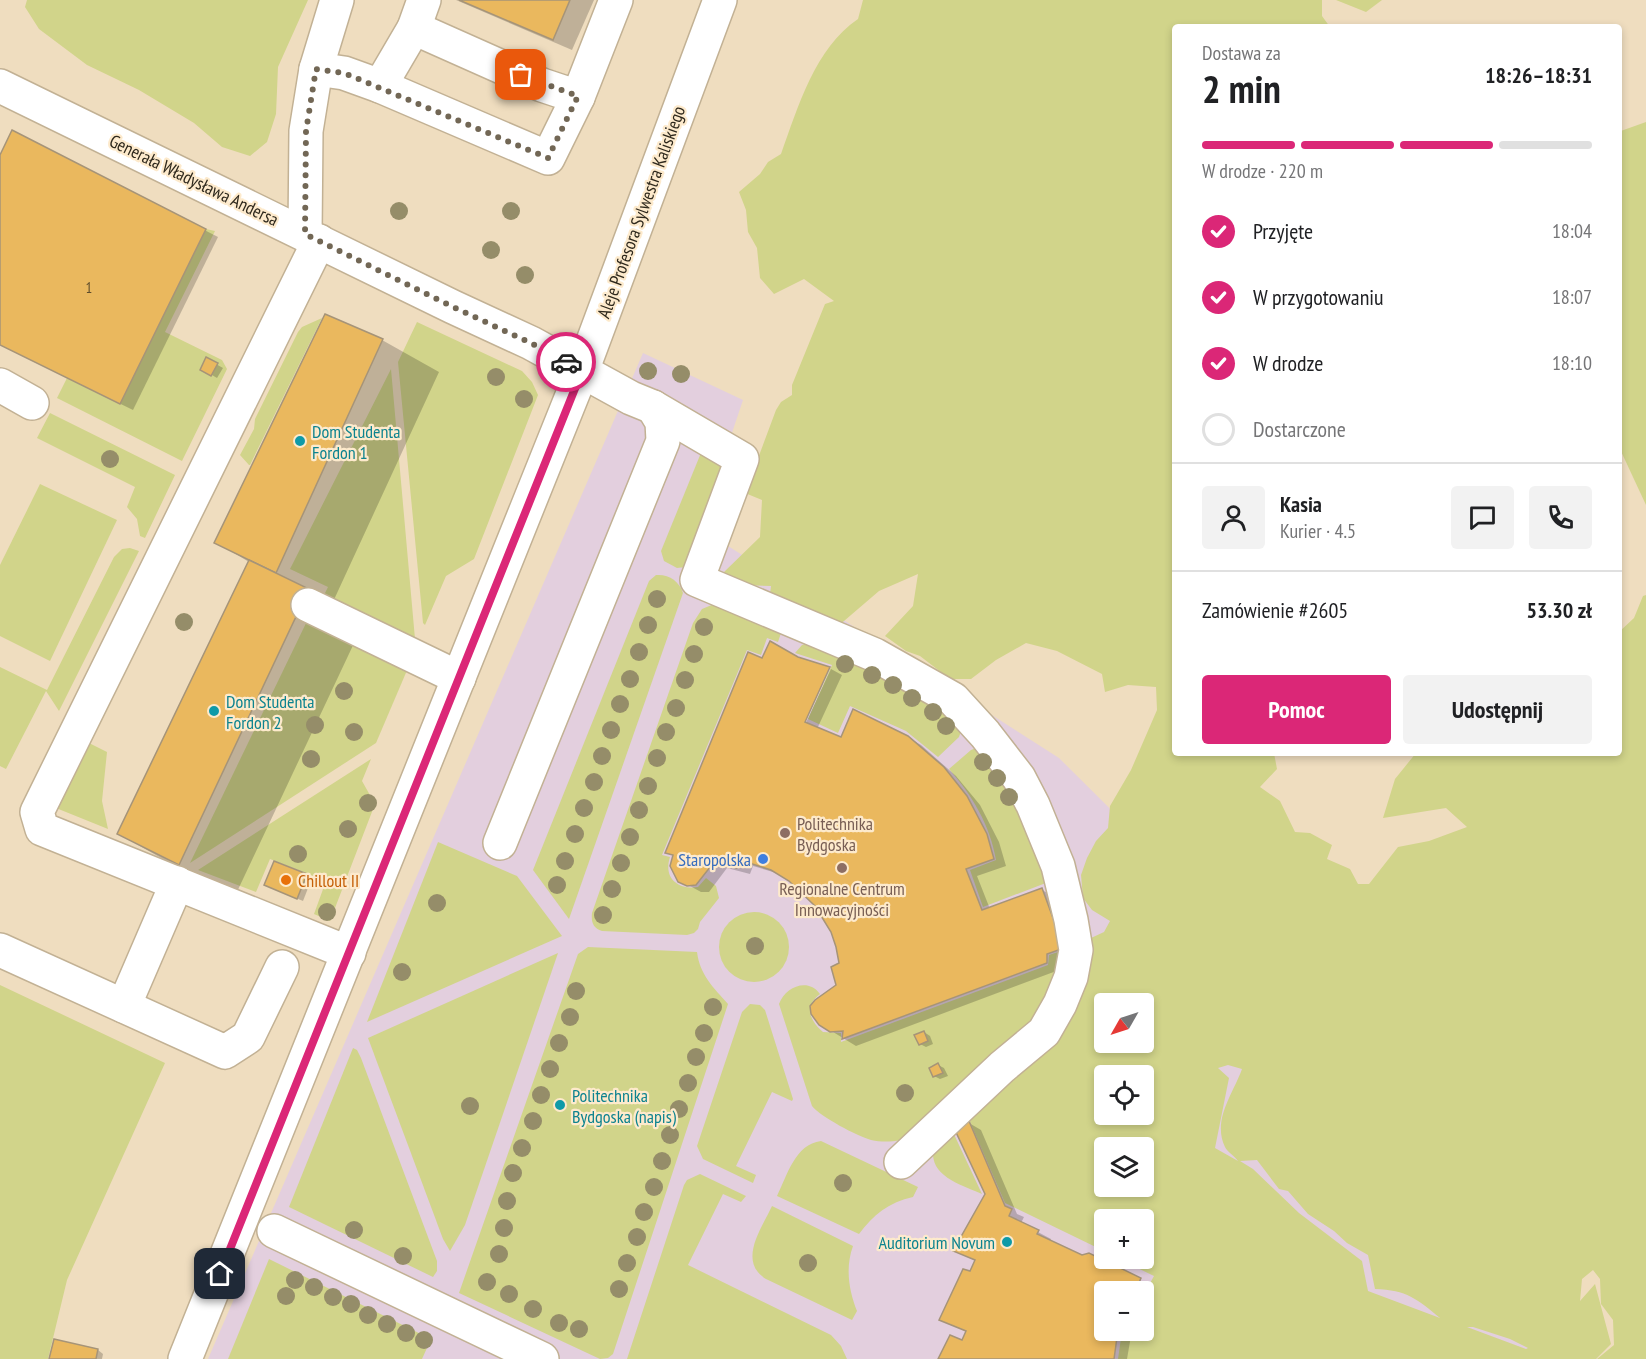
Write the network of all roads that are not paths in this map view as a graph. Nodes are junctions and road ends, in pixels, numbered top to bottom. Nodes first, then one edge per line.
1 (337, 0) edge
2 (616, 0) edge
3 (720, 0) edge
4 (419, 14) edge
5 (316, 69) junction
6 (0, 86) edge
7 (380, 86) junction
8 (578, 96) junction
9 (312, 237) junction
10 (582, 371) junction
11 (0, 385) edge
12 (32, 403) dead end
13 (653, 407) junction
14 (308, 605) dead end
15 (459, 678) junction
16 (500, 843) dead end
17 (177, 883) junction
18 (0, 950) edge
19 (349, 953) junction
20 (282, 967) dead end
21 (124, 1006) junction
22 (901, 1161) dead end
23 (274, 1231) dead end
24 (185, 1359) edge
25 (542, 1359) edge

1 - 5 street
2 - 8 street
3 - 10 street, Aleje Profesora Sylwestra Kaliskiego
4 - 7 street
4 - 8 street
5 - 7 street
5 - 9 street
6 - 9 street, Generała Władysława Andersa
7 - 8 street
9 - 10 street, Generała Władysława Andersa
9 - 17 street
10 - 13 street, Generała Władysława Andersa
10 - 15 street, Aleje Profesora Sylwestra Kaliskiego
11 - 12 street
13 - 16 street
13 - 22 street, Generała Władysława Andersa
14 - 15 street
15 - 19 street, Aleje Profesora Sylwestra Kaliskiego
17 - 19 street
17 - 21 street
18 - 21 street
19 - 24 street, Aleje Profesora Sylwestra Kaliskiego
20 - 21 street
23 - 25 street

